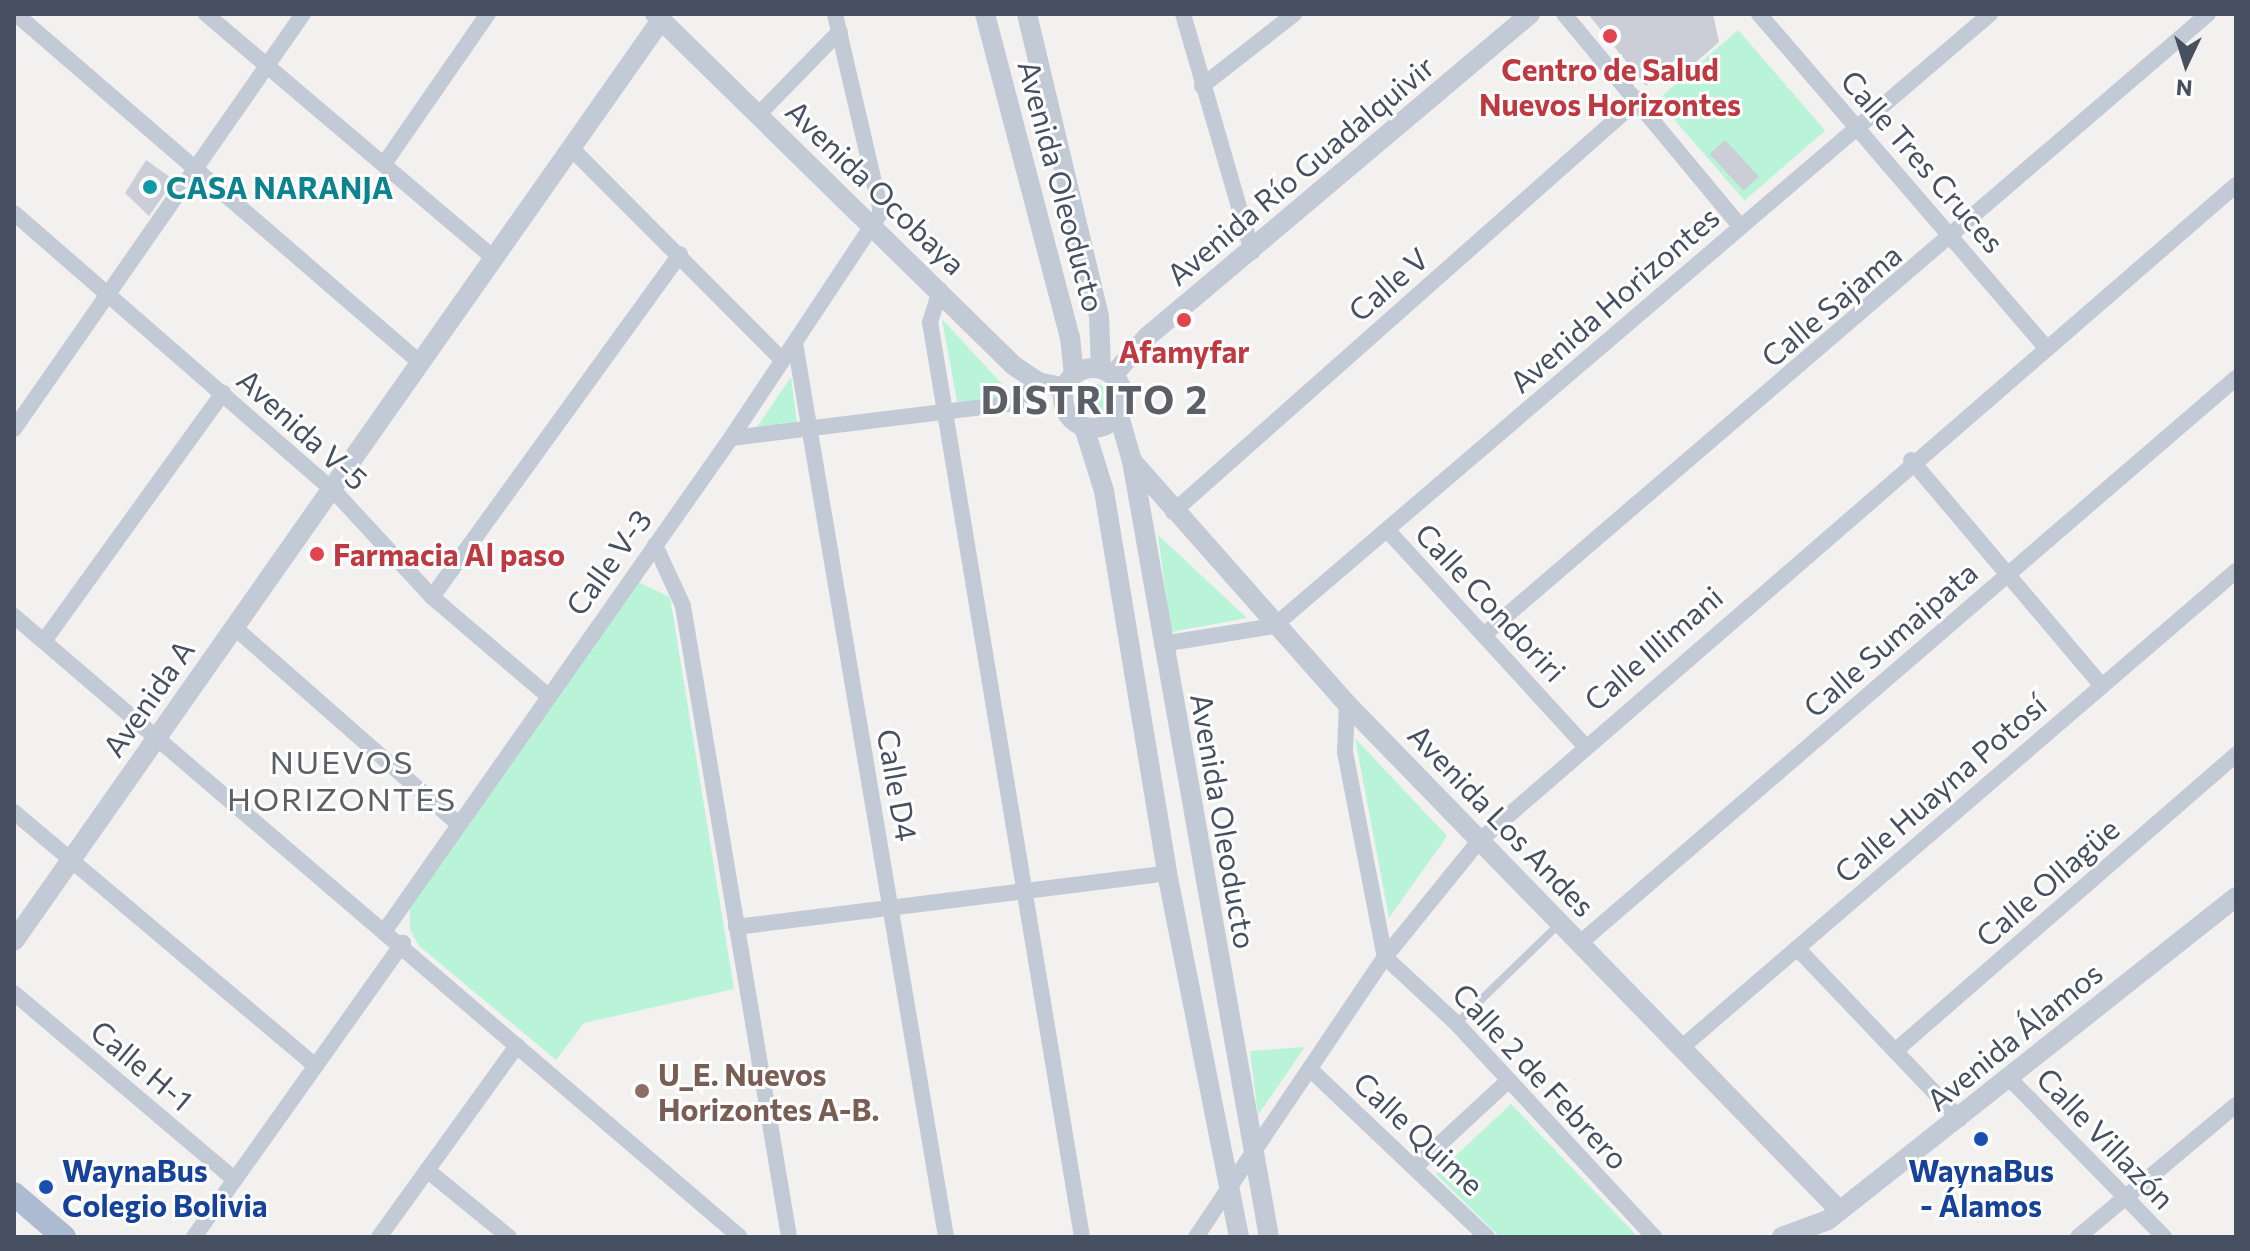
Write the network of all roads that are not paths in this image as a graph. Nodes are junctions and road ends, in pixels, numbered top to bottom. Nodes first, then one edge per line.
1 (16, 14) edge
2 (206, 14) edge
3 (303, 14) edge
4 (488, 14) edge
5 (835, 14) edge
6 (985, 14) edge
7 (1027, 14) edge
8 (1183, 14) edge
9 (1294, 14) edge
10 (1530, 14) edge
11 (1564, 14) edge
12 (1990, 14) edge
13 (2208, 14) edge
14 (1764, 16) edge
15 (658, 17) edge
16 (840, 31) junction
17 (266, 66) junction
18 (1202, 86) junction
19 (1639, 99) junction
20 (758, 115) junction
21 (1856, 129) junction
22 (571, 148) junction
23 (384, 164) junction
24 (196, 166) junction
25 (2236, 185) edge
26 (14, 213) edge
27 (872, 226) junction
28 (1740, 226) junction
29 (1955, 237) junction
30 (1252, 252) junction
31 (680, 254) junction
32 (494, 258) junction
33 (940, 290) junction
34 (109, 294) junction
35 (795, 343) junction
36 (2044, 345) junction
37 (417, 360) junction
38 (782, 360) junction
39 (1107, 372) junction
40 (2236, 378) edge
41 (1069, 381) junction
42 (1038, 382) junction
43 (223, 393) junction
44 (945, 416) junction
45 (1119, 416) junction
46 (1084, 427) junction
47 (14, 429) edge
48 (809, 430) junction
49 (731, 438) junction
50 (1911, 460) junction
51 (1132, 461) junction
52 (334, 491) junction
53 (1173, 512) junction
54 (1389, 532) junction
55 (655, 545) junction
56 (2236, 571) edge
57 (2008, 574) junction
58 (432, 597) junction
59 (14, 616) edge
60 (1274, 626) junction
61 (234, 627) junction
62 (1486, 633) junction
63 (44, 641) junction
64 (1162, 644) junction
65 (2102, 686) junction
66 (546, 694) junction
67 (1347, 704) junction
68 (157, 736) junction
69 (1584, 745) junction
70 (2236, 755) edge
71 (14, 812) edge
72 (457, 823) junction
73 (1479, 841) junction
74 (71, 860) junction
75 (1167, 873) junction
76 (1024, 891) junction
77 (2236, 897) edge
78 (890, 908) junction
79 (1562, 921) junction
80 (736, 927) junction
81 (386, 929) junction
82 (14, 941) edge
83 (403, 943) junction
84 (1580, 943) junction
85 (1797, 948) junction
86 (1385, 957) junction
87 (14, 993) edge
88 (1456, 1023) junction
89 (517, 1046) junction
90 (1681, 1048) junction
91 (1895, 1051) junction
92 (314, 1065) junction
93 (1312, 1071) junction
94 (2009, 1078) junction
95 (1509, 1080) junction
96 (2236, 1105) edge
97 (1960, 1119) junction
98 (1253, 1157) junction
99 (1417, 1165) junction
100 (427, 1170) junction
101 (235, 1180) junction
102 (1229, 1190) junction
103 (14, 1194) edge
104 (2125, 1197) junction
105 (1831, 1223) edge
106 (64, 1237) edge
107 (194, 1237) edge
108 (379, 1237) edge
109 (509, 1237) edge
110 (740, 1237) edge
111 (789, 1237) edge
112 (946, 1237) edge
113 (1082, 1237) edge
114 (1196, 1237) edge
115 (1239, 1237) edge
116 (1269, 1237) edge
117 (1487, 1237) edge
118 (1654, 1237) edge
119 (1782, 1237) edge
120 (2078, 1237) edge
121 (2164, 1237) edge

1 - 24 street
2 - 17 street
3 - 17 street
4 - 23 street
5 - 16 street
6 - 41 street, Avenida Oleoducto
7 - 39 street, Avenida Oleoducto
8 - 18 street
9 - 18 street
10 - 30 street, Avenida Río Guadalquivir
11 - 19 street
12 - 21 street, Avenida Horizontes
13 - 29 street, Calle Sajama
14 - 21 street, Calle Tres Cruces
15 - 20 street, Avenida Ocobaya
15 - 22 street, Avenida A
16 - 20 street
16 - 27 street
17 - 23 street
17 - 24 street
18 - 30 street
19 - 28 street
19 - 53 street, Calle V
20 - 27 street, Avenida Ocobaya
21 - 28 street, Avenida Horizontes
21 - 29 street, Calle Tres Cruces
22 - 31 street
22 - 32 street, Avenida A
23 - 32 street
24 - 34 street
24 - 37 street
25 - 36 street, Calle Illimani
26 - 34 street, Avenida V-5
27 - 33 street, Avenida Ocobaya
27 - 35 street, Calle V-3
28 - 54 street, Avenida Horizontes
29 - 36 street, Calle Tres Cruces
29 - 62 street, Calle Sajama
30 - 39 street, Avenida Río Guadalquivir
31 - 38 street
31 - 58 street
32 - 37 street, Avenida A
33 - 42 street, Avenida Ocobaya
33 - 44 street
34 - 43 street, Avenida V-5
34 - 47 street
35 - 38 street, Calle V-3
35 - 48 street, Calle D4
36 - 50 street, Calle Illimani
37 - 52 street, Avenida A
38 - 49 street, Calle V-3
39 - 41 street
39 - 45 street
40 - 57 street, Calle Sumaipata
41 - 42 street
41 - 46 street
42 - 44 street
43 - 52 street, Avenida V-5
43 - 63 street
44 - 48 street
44 - 76 street
45 - 46 street
45 - 51 street, Avenida Oleoducto
46 - 75 street
48 - 49 street
48 - 78 street, Calle D4
49 - 55 street, Calle V-3
50 - 57 street
50 - 69 street, Calle Illimani
51 - 53 street, Avenida Los Andes
51 - 64 street, Avenida Oleoducto
52 - 58 street, Avenida V-5
52 - 61 street, Avenida A
53 - 60 street, Avenida Los Andes
54 - 60 street, Avenida Horizontes
54 - 62 street, Calle Condoriri
55 - 66 street, Calle V-3
55 - 80 street
56 - 65 street, Calle Huayna Potosí
57 - 65 street
57 - 84 street, Calle Sumaipata
58 - 66 street, Avenida V-5
59 - 63 street
60 - 64 street
60 - 67 street, Avenida Los Andes
61 - 68 street, Avenida A
61 - 72 street
62 - 69 street, Calle Condoriri
63 - 68 street
64 - 98 street, Avenida Oleoducto
65 - 85 street, Calle Huayna Potosí
66 - 72 street, Calle V-3
67 - 73 street, Avenida Los Andes
67 - 86 street
68 - 74 street, Avenida A
68 - 81 street
69 - 73 street, Calle Illimani
70 - 91 street, Calle Ollagüe
71 - 74 street
72 - 81 street, Calle V-3
73 - 79 street, Avenida Los Andes
73 - 86 street, Calle Illimani
74 - 82 street, Avenida A
74 - 92 street
75 - 76 street
75 - 102 street
76 - 78 street
76 - 113 street
77 - 94 street, Avenida Álamos
78 - 80 street
78 - 112 street, Calle D4
79 - 84 street, Avenida Los Andes
79 - 88 lane
80 - 111 street
81 - 83 street
83 - 89 street
83 - 92 street
84 - 90 street, Avenida Los Andes
85 - 90 street, Calle Huayna Potosí
85 - 91 street
86 - 88 street, Calle 2 de Febrero
86 - 93 street, Calle Illimani
87 - 101 street, Calle H-1
88 - 95 street, Calle 2 de Febrero
89 - 100 street
89 - 110 street
90 - 105 street, Avenida Los Andes
91 - 97 street
92 - 101 street
93 - 98 street, Calle Illimani
93 - 99 street, Calle Quime
94 - 97 street, Avenida Álamos
94 - 104 street, Calle Villazón
95 - 99 street
95 - 118 street, Calle 2 de Febrero
96 - 104 street
97 - 105 street, Avenida Álamos
98 - 102 street, Calle Illimani
98 - 116 street, Avenida Oleoducto
99 - 117 street, Calle Quime
100 - 108 street
100 - 109 street
101 - 107 street
102 - 114 street, Calle Illimani
102 - 115 street
103 - 106 main road
104 - 120 street
104 - 121 street, Calle Villazón
105 - 119 street, Avenida Álamos

